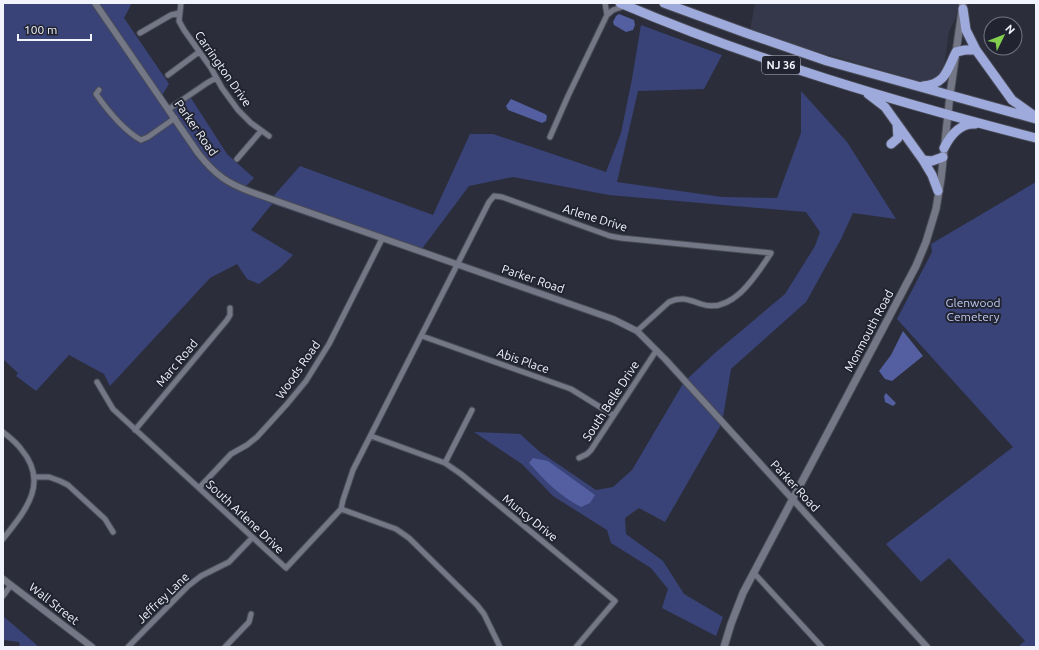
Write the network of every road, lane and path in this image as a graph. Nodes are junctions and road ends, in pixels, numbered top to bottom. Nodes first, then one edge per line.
1 (95, 3) edge
2 (181, 3) edge
3 (605, 3) edge
4 (664, 3) edge
5 (623, 4) edge
6 (963, 6) edge
7 (179, 13) junction
8 (607, 15) junction
9 (140, 33) dead end
10 (976, 50) junction
11 (199, 52) junction
12 (956, 52) junction
13 (168, 75) dead end
14 (216, 78) junction
15 (919, 86) junction
16 (99, 90) dead end
17 (862, 90) junction
18 (950, 95) junction
19 (169, 109) junction
20 (947, 114) junction
21 (175, 118) junction
22 (1036, 118) edge
23 (897, 123) junction
24 (982, 124) junction
25 (261, 131) junction
26 (269, 136) dead end
27 (550, 137) dead end
28 (1036, 138) edge
29 (891, 144) dead end
30 (944, 153) junction
31 (237, 160) dead end
32 (923, 160) junction
33 (938, 191) junction
34 (382, 239) junction
35 (458, 265) junction
36 (230, 308) dead end
37 (637, 331) junction
38 (422, 336) junction
39 (656, 351) junction
40 (97, 382) dead end
41 (472, 410) dead end
42 (613, 415) junction
43 (134, 430) junction
44 (3, 432) edge
45 (371, 436) junction
46 (579, 458) dead end
47 (445, 463) junction
48 (34, 477) junction
49 (199, 488) junction
50 (792, 500) junction
51 (341, 509) junction
52 (113, 532) dead end
53 (252, 538) junction
54 (3, 539) edge
55 (286, 568) junction
56 (754, 573) junction
57 (286, 575) dead end
58 (3, 579) edge
59 (11, 585) junction
60 (3, 596) edge
61 (615, 601) junction
62 (622, 601) dead end
63 (251, 614) dead end
64 (92, 647) edge
65 (128, 647) edge
66 (225, 647) edge
67 (500, 647) edge
68 (576, 647) edge
69 (724, 647) edge
70 (822, 647) edge
71 (927, 647) edge

1 - 19 street, Parker Road
2 - 7 street
3 - 8 street
4 - 15 highway, NJ 36
5 - 8 street
5 - 17 highway, NJ 36
6 - 10 highway
6 - 12 main road, Monmouth Road
7 - 9 street
7 - 11 street, Carrington Drive
8 - 27 street
10 - 12 highway
10 - 22 highway
11 - 13 street
11 - 14 street, Carrington Drive
12 - 15 highway
12 - 18 main road, Monmouth Road
14 - 19 street
14 - 25 street, Carrington Drive
15 - 18 highway, NJ 36
16 - 21 street
17 - 20 highway, NJ 36
17 - 23 highway
18 - 20 main road, Monmouth Road
18 - 22 highway, NJ 36
19 - 21 street, Parker Road
20 - 24 highway, NJ 36
20 - 30 main road, Monmouth Road
21 - 34 street, Parker Road
23 - 29 highway
23 - 32 highway
24 - 28 highway, NJ 36
24 - 30 highway
25 - 26 street, Carrington Drive
25 - 31 street
30 - 32 highway
30 - 33 main road, Monmouth Road
32 - 33 highway
33 - 50 main road, Monmouth Road
34 - 35 street, Parker Road
34 - 49 street, Woods Road
35 - 37 street, Parker Road
35 - 37 street, Arlene Drive
35 - 38 street, South Arlene Drive
36 - 43 street, Marc Road
37 - 39 street, Parker Road
38 - 42 street, Abis Place
38 - 45 street, South Arlene Drive
39 - 42 street, South Belle Drive
39 - 50 street, Parker Road
40 - 43 street, South Arlene Drive
41 - 47 street
42 - 46 street, South Belle Drive
43 - 49 street, South Arlene Drive
44 - 48 street
45 - 47 street, Muncy Drive
45 - 51 street, South Arlene Drive
47 - 61 street, Muncy Drive
48 - 52 street
48 - 54 street
49 - 53 street, South Arlene Drive
50 - 56 main road, Monmouth Road
50 - 71 street, Parker Road
51 - 55 street, South Arlene Drive
51 - 67 street
53 - 55 street, South Arlene Drive
53 - 65 street, Jeffrey Lane
55 - 57 street
56 - 69 main road, Monmouth Road
56 - 70 street
58 - 59 street, Wall Street
59 - 60 street
59 - 64 street, Wall Street
61 - 62 street
61 - 68 street
63 - 66 street

